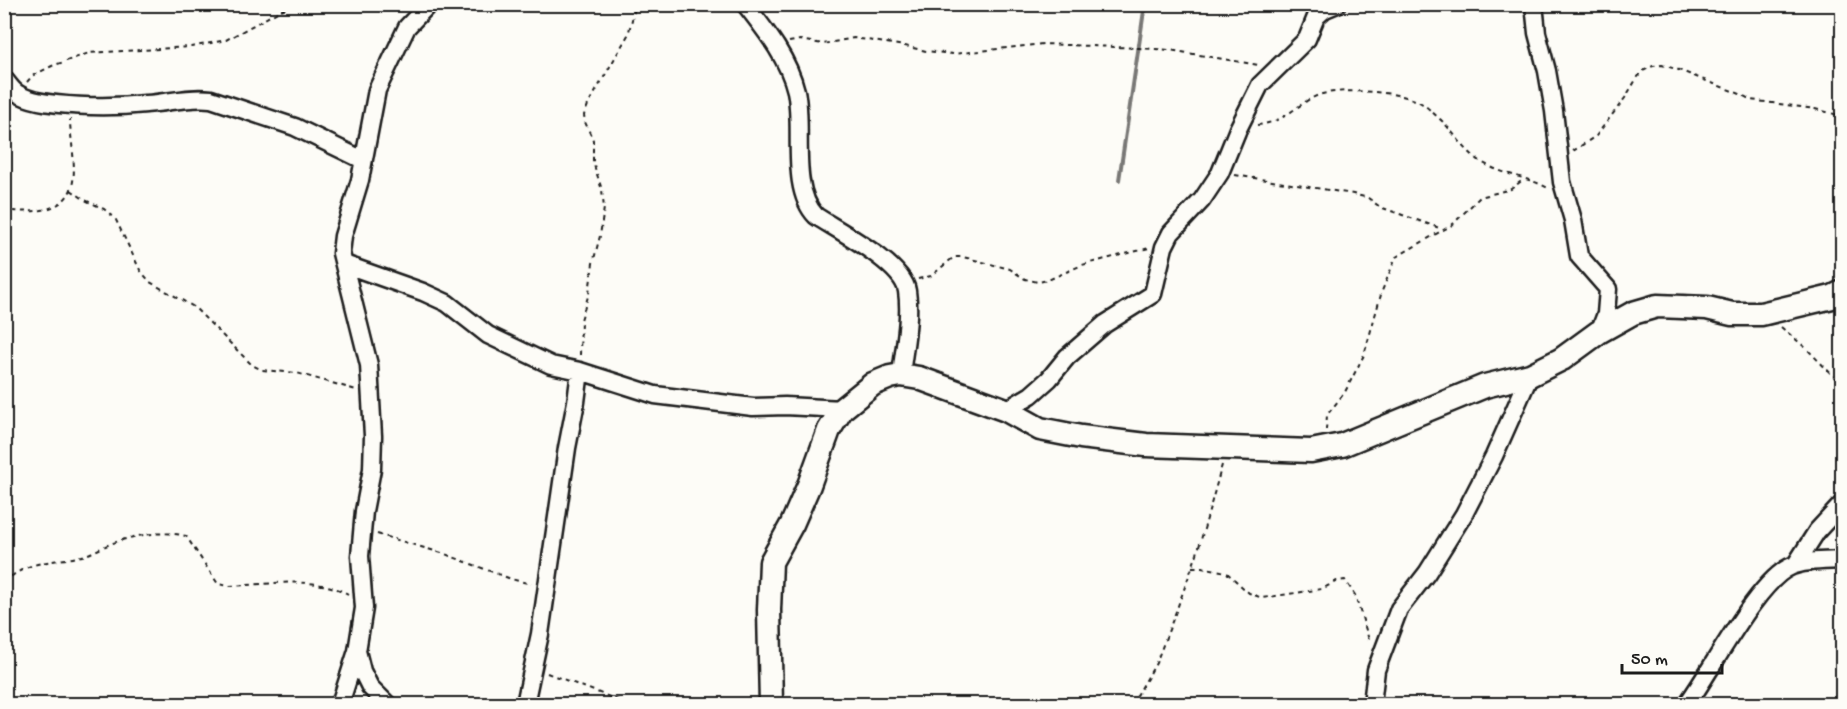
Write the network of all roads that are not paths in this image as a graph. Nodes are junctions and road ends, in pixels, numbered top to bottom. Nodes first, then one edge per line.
1 (429, 4) edge
2 (745, 4) edge
3 (1337, 4) edge
4 (1534, 4) edge
5 (4, 79) edge
6 (363, 160) junction
7 (344, 264) junction
8 (1842, 291) edge
9 (1599, 332) junction
10 (580, 371) junction
11 (901, 375) junction
12 (1530, 375) junction
13 (842, 409) junction
14 (1006, 410) junction
15 (1842, 504) edge
16 (1842, 560) edge
17 (1796, 564) junction
18 (357, 651) junction
19 (340, 705) edge
20 (387, 705) edge
21 (525, 705) edge
22 (771, 705) edge
23 (1372, 705) edge
24 (1687, 705) edge

1 - 6 street
2 - 11 street
3 - 14 street
4 - 9 street
5 - 6 street
6 - 7 street
7 - 10 street
7 - 18 street
8 - 9 street
9 - 12 street
10 - 13 street
10 - 21 street
11 - 13 street
11 - 14 street
12 - 14 street
12 - 23 street
13 - 22 street
15 - 17 street
16 - 17 street
17 - 24 street
18 - 19 street
18 - 20 street

